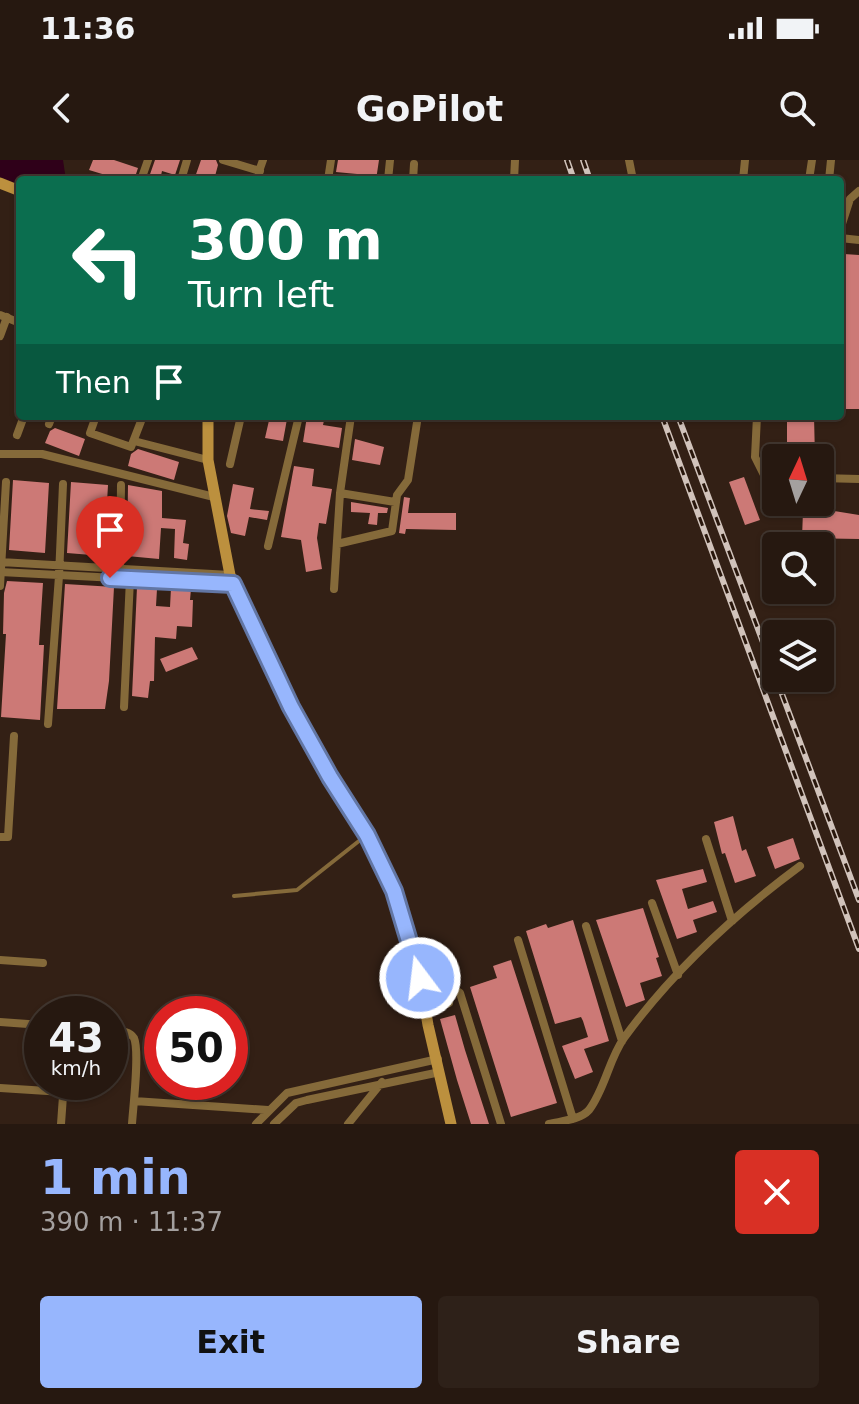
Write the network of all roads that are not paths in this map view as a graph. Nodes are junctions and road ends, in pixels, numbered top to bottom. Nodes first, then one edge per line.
1 (223, 160) edge
2 (263, 160) edge
3 (414, 164) dead end
4 (258, 176) edge
5 (413, 176) edge
6 (859, 191) edge
7 (844, 218) edge
8 (3, 316) edge
9 (0, 336) edge
10 (23, 420) edge
11 (95, 420) edge
12 (142, 420) edge
13 (208, 420) edge
14 (240, 420) edge
15 (298, 420) edge
16 (350, 420) edge
17 (417, 420) edge
18 (757, 420) edge
19 (17, 435) dead end
20 (134, 441) junction
21 (0, 454) edge
22 (208, 460) junction
23 (230, 464) dead end
24 (762, 471) edge
25 (834, 478) edge
26 (859, 479) edge
27 (6, 482) dead end
28 (63, 484) dead end
29 (121, 485) dead end
30 (340, 493) junction
31 (214, 497) junction
32 (395, 502) junction
33 (337, 544) junction
34 (268, 546) dead end
35 (1, 562) edge
36 (120, 570) junction
37 (60, 571) junction
38 (0, 572) edge
39 (130, 579) junction
40 (232, 580) junction
41 (0, 586) edge
42 (334, 589) dead end
43 (124, 707) dead end
44 (48, 724) dead end
45 (14, 736) dead end
46 (367, 835) junction
47 (0, 837) edge
48 (706, 839) dead end
49 (800, 866) dead end
50 (234, 896) dead end
51 (652, 903) dead end
52 (732, 921) junction
53 (586, 926) dead end
54 (518, 940) dead end
55 (0, 960) edge
56 (43, 963) dead end
57 (678, 975) junction
58 (425, 1009) junction
59 (0, 1022) edge
60 (24, 1024) edge
61 (128, 1033) edge
62 (622, 1041) junction
63 (439, 1065) junction
64 (382, 1082) junction
65 (0, 1088) edge
66 (24, 1090) edge
67 (62, 1100) edge
68 (134, 1101) junction
69 (268, 1110) junction
70 (573, 1119) junction
71 (61, 1124) edge
72 (132, 1124) edge
73 (256, 1124) edge
74 (274, 1124) edge
75 (348, 1124) edge
76 (451, 1124) edge
77 (501, 1124) edge
78 (549, 1124) edge

1 - 4 street
2 - 4 street
3 - 5 street
6 - 7 street
8 - 9 street
10 - 19 street
11 - 20 street
12 - 20 street
13 - 22 main road
14 - 23 street
15 - 34 street
16 - 30 street
17 - 32 street
18 - 24 street
20 - 22 street
21 - 31 street
22 - 31 main road
25 - 26 street
27 - 35 street
28 - 37 street
29 - 36 street
30 - 32 street
30 - 33 street
31 - 40 main road
32 - 33 street
33 - 42 street
35 - 37 street
35 - 38 street
36 - 37 street
36 - 40 street
37 - 38 street
37 - 39 street
37 - 44 street
38 - 41 street
39 - 40 street
39 - 43 street
40 - 46 main road
45 - 47 street
46 - 50 lane
46 - 58 main road
48 - 52 street
49 - 52 street
51 - 57 street
52 - 57 street
53 - 62 street
54 - 70 street
55 - 56 street
57 - 62 street
58 - 63 main road
58 - 77 street
59 - 60 street
61 - 68 street
62 - 70 street
63 - 64 street
63 - 69 street
63 - 76 main road
64 - 74 street
64 - 75 street
65 - 66 street
67 - 71 street
68 - 69 street
68 - 72 street
69 - 73 street
70 - 78 street

